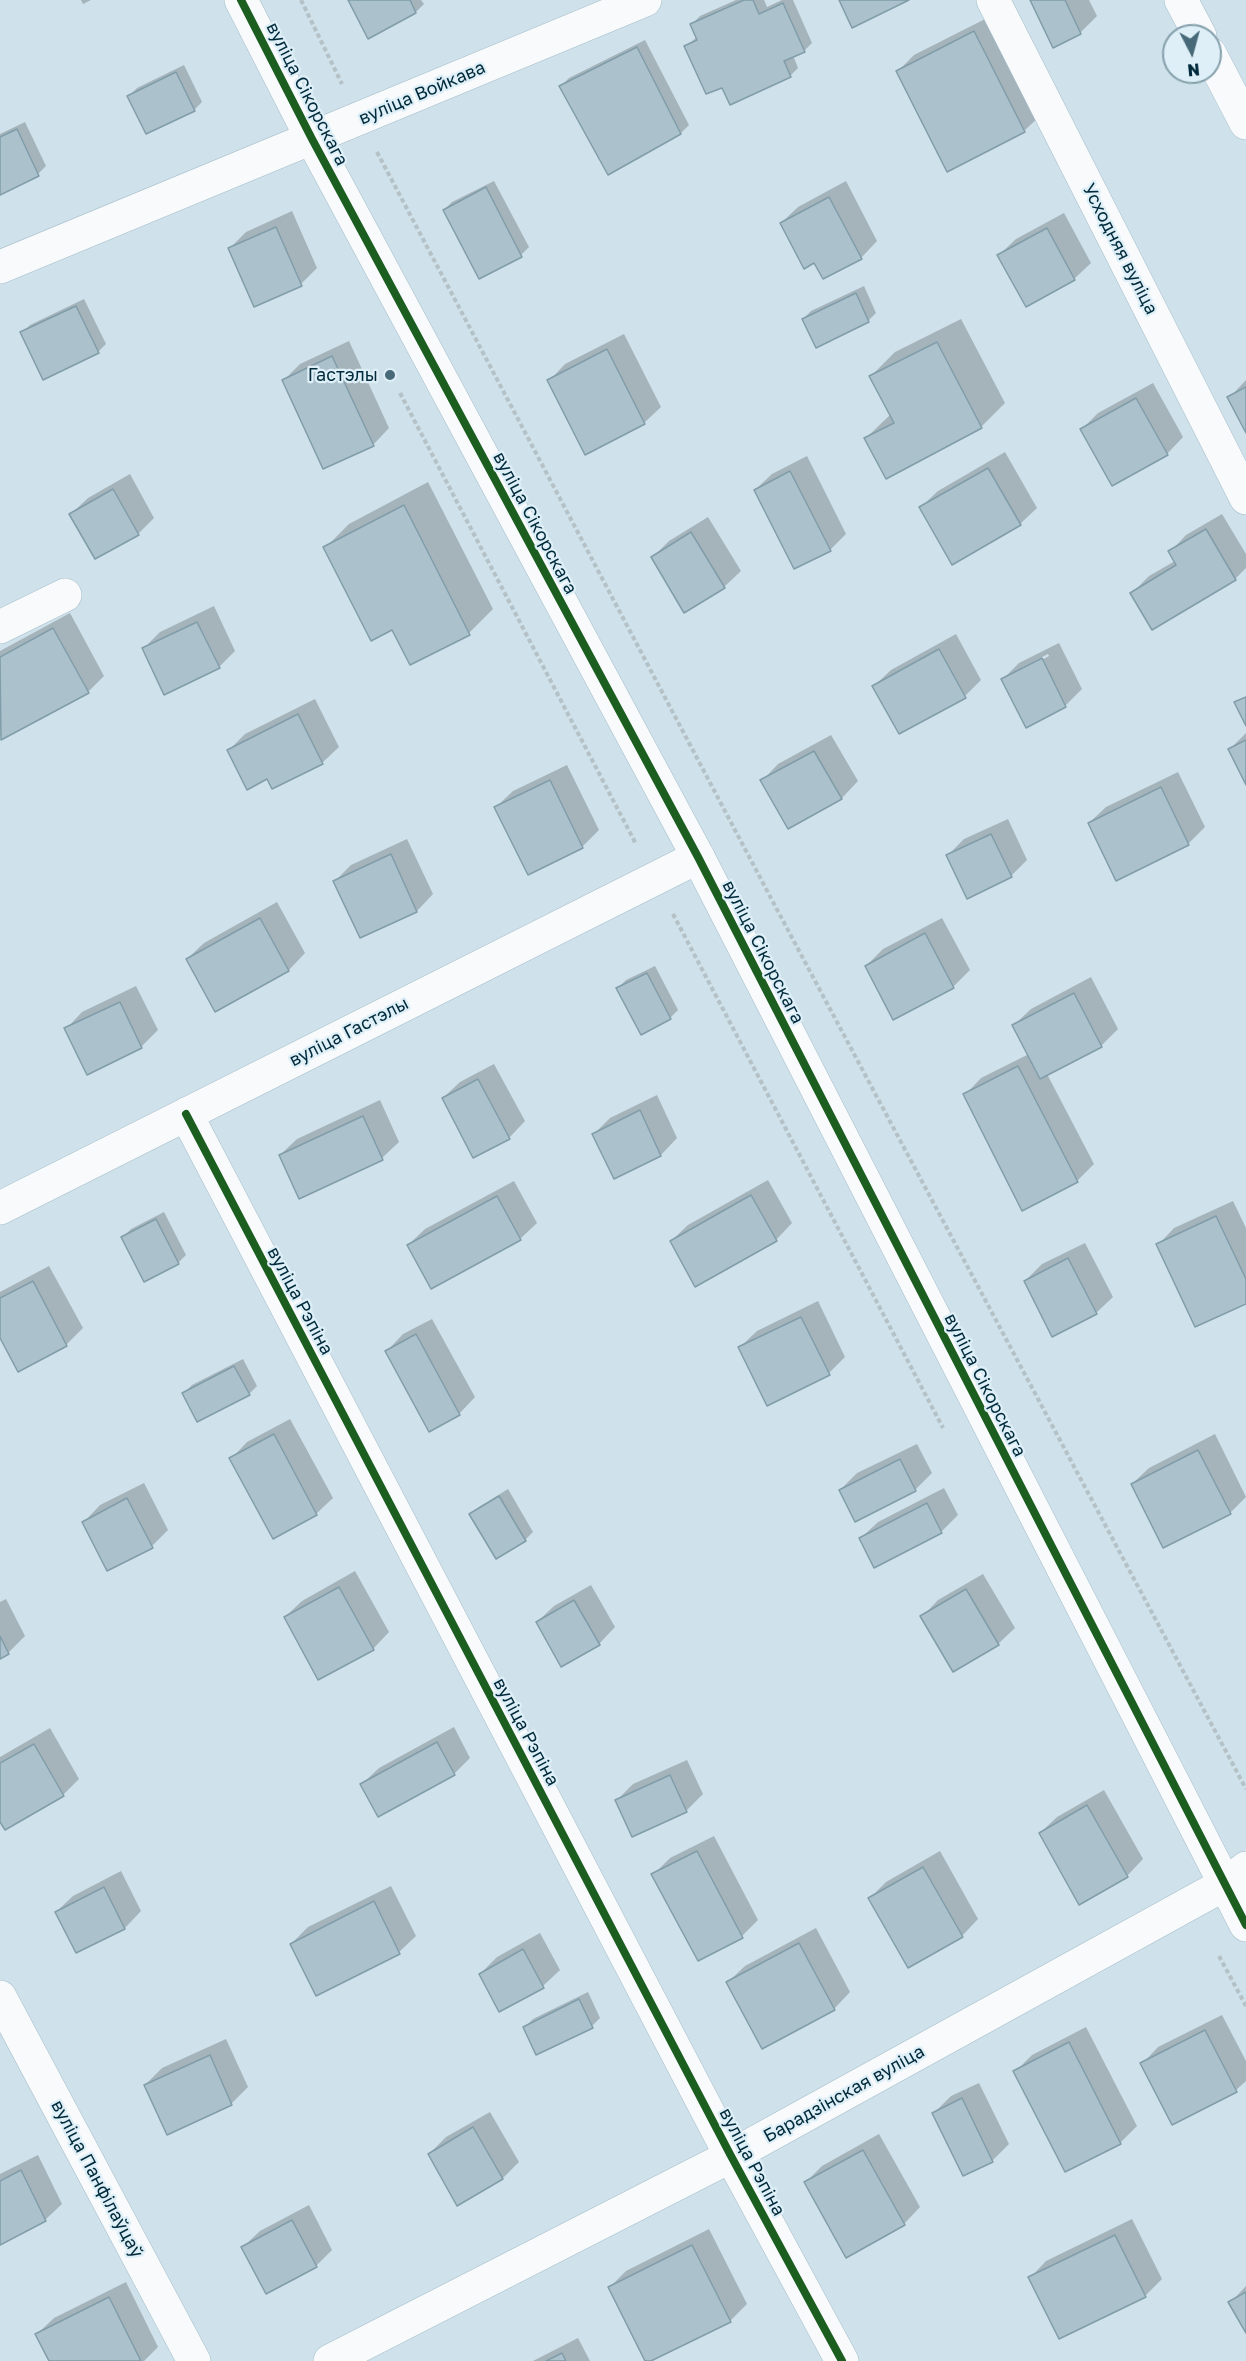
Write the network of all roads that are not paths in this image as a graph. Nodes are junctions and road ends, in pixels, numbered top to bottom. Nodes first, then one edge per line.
1 (242, 0) edge
2 (645, 0) edge
3 (993, 0) edge
4 (1181, 0) edge
5 (1194, 24) edge
6 (1222, 77) edge
7 (1246, 123) edge
8 (312, 139) junction
9 (0, 267) edge
10 (1246, 498) edge
11 (65, 595) dead end
12 (0, 627) edge
13 (698, 857) junction
14 (186, 1114) junction
15 (0, 1208) edge
16 (1235, 1876) edge
17 (1246, 1925) edge
18 (0, 1997) edge
19 (731, 2156) junction
20 (194, 2361) edge
21 (330, 2361) edge
22 (842, 2361) edge

1 - 8 street, вуліца Сікорскага
2 - 8 street, вуліца Войкава
3 - 10 street, Усходняя вуліца
4 - 5 street
6 - 7 street
8 - 9 street, вуліца Войкава
8 - 13 street, вуліца Сікорскага
11 - 12 street
13 - 14 street, вуліца Гастэлы
13 - 16 street, вуліца Сікорскага
14 - 15 street, вуліца Гастэлы
14 - 19 street, вуліца Рэпіна
16 - 17 street, вуліца Сікорскага
16 - 19 street, Барадзінская вуліца
18 - 20 street, вуліца Панфілаўцаў
19 - 21 street, Барадзінская вуліца
19 - 22 street, вуліца Рэпіна

